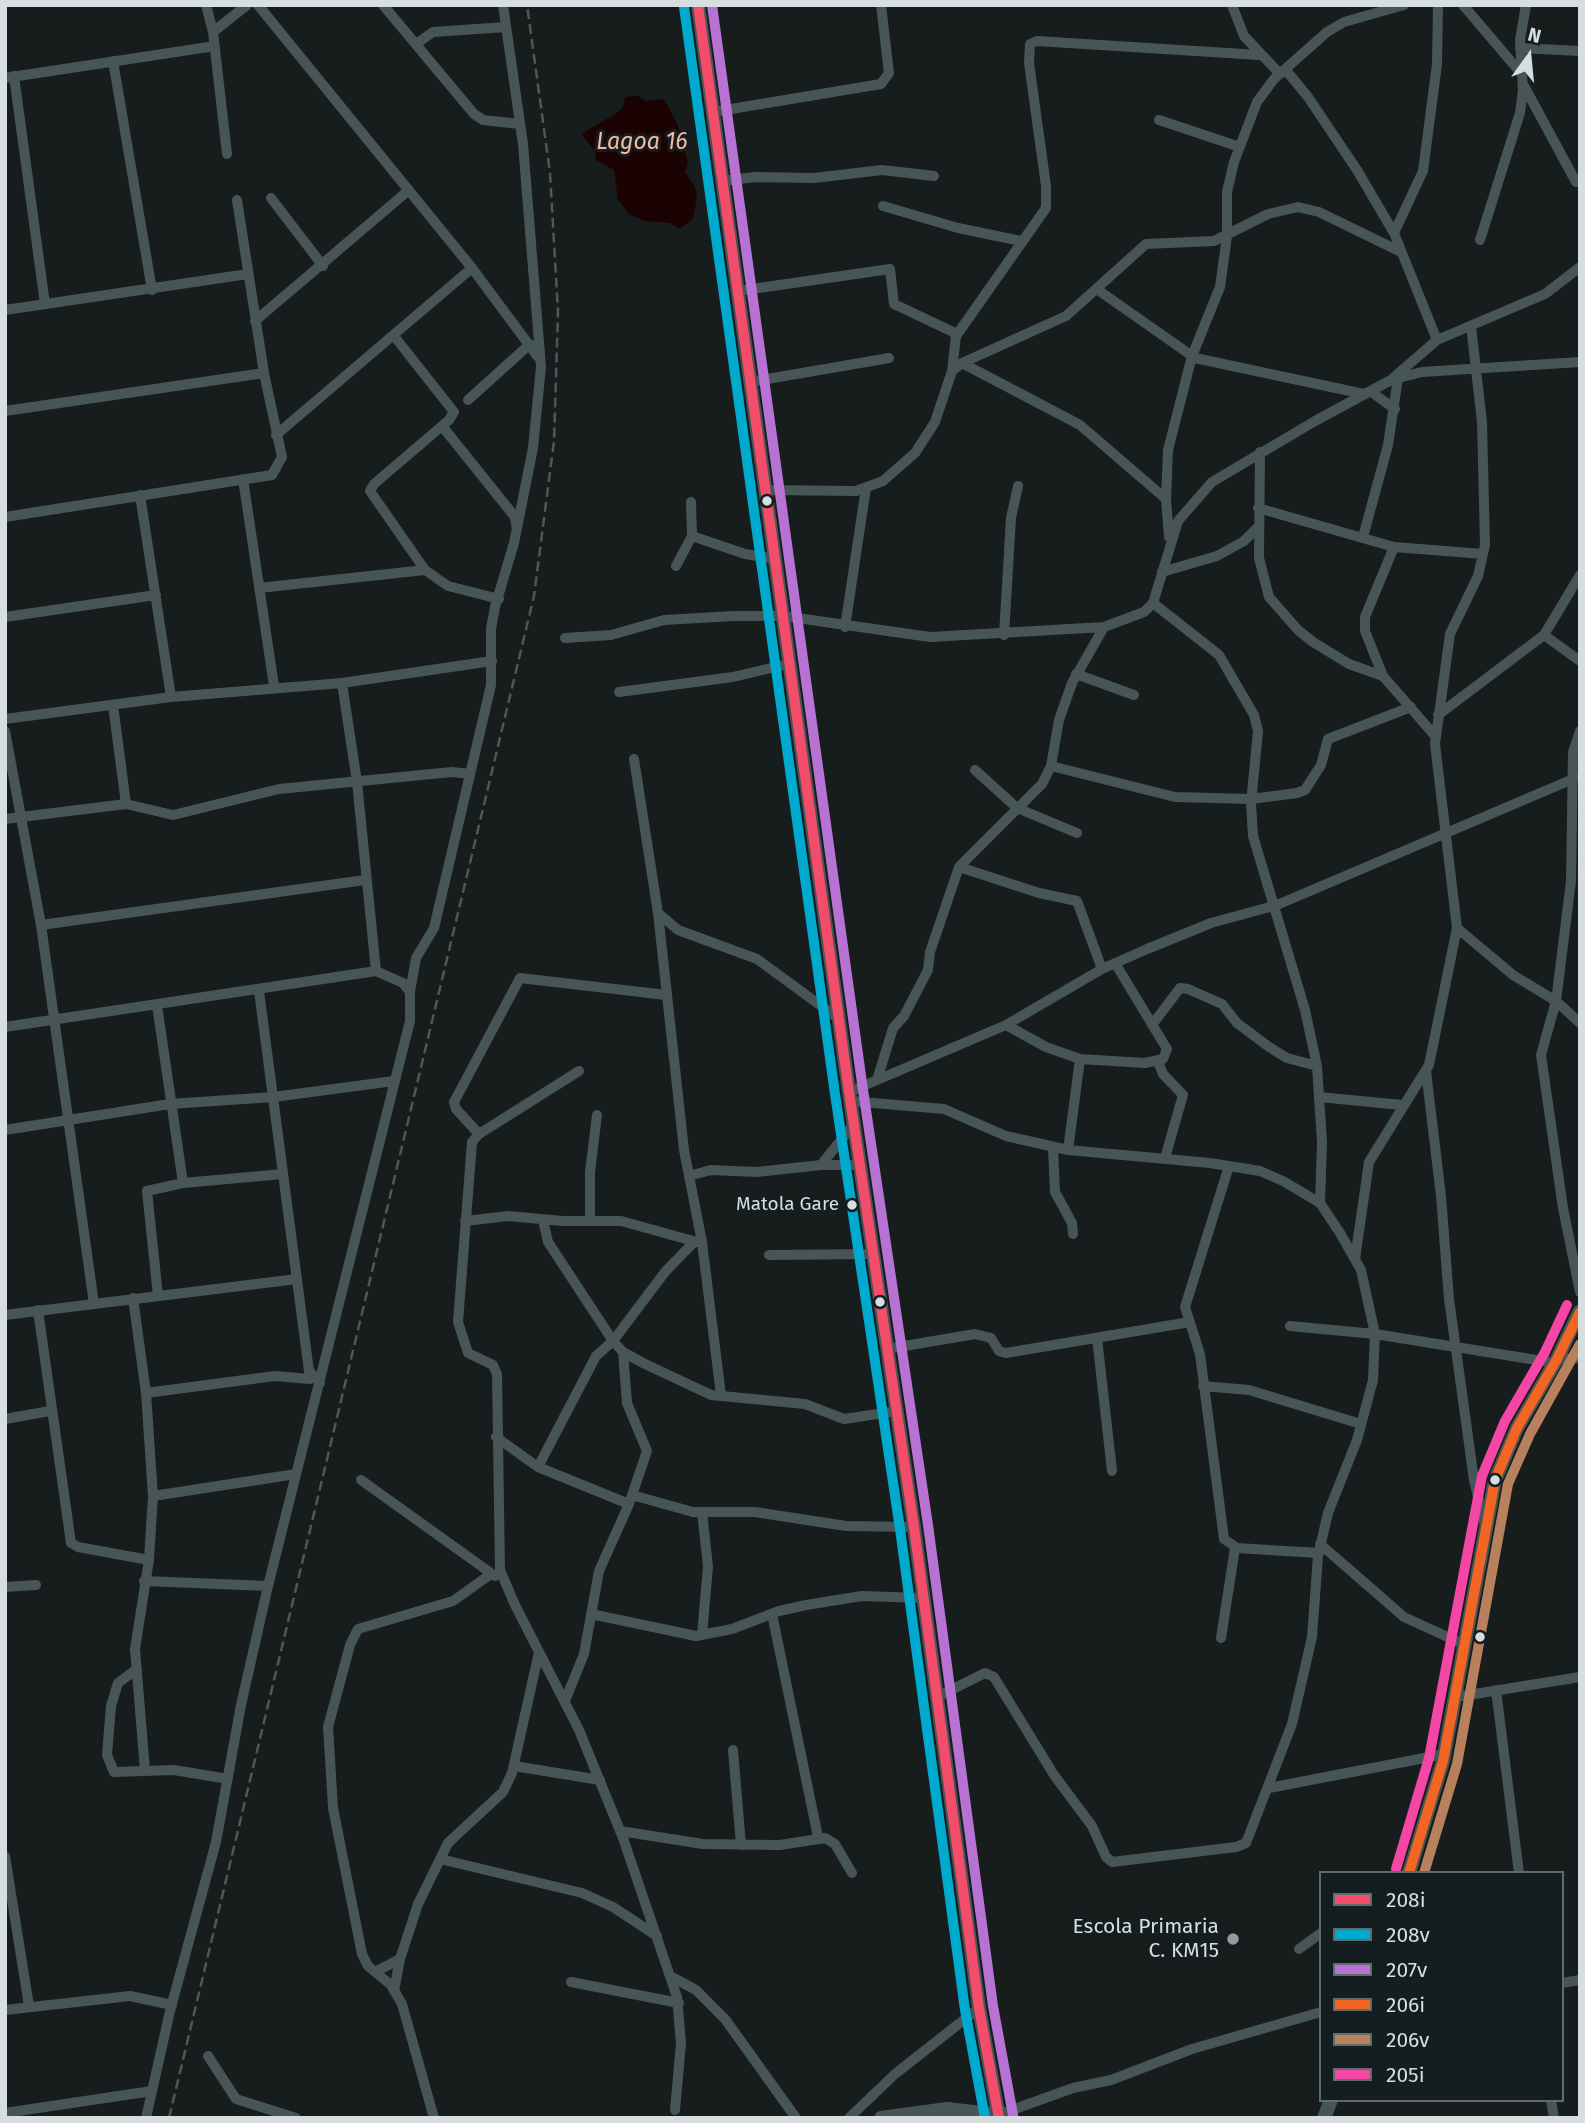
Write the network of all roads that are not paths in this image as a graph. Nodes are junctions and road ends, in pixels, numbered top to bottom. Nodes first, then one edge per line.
1 (206, 5) edge
2 (247, 5) edge
3 (258, 5) edge
4 (383, 5) edge
5 (503, 5) edge
6 (698, 5) edge
7 (881, 5) edge
8 (1232, 5) edge
9 (1404, 5) edge
10 (1438, 5) edge
11 (1463, 5) edge
12 (1526, 5) edge
13 (506, 27) junction
14 (214, 32) junction
15 (416, 44) junction
16 (215, 46) junction
17 (1520, 48) junction
18 (1580, 51) edge
19 (1259, 55) junction
20 (113, 61) junction
21 (1282, 71) junction
22 (9, 77) edge
23 (1521, 77) junction
24 (713, 111) junction
25 (1159, 120) dead end
26 (520, 124) junction
27 (1240, 147) junction
28 (227, 155) dead end
29 (934, 176) dead end
30 (723, 181) junction
31 (1576, 182) dead end
32 (409, 190) junction
33 (271, 198) dead end
34 (237, 200) dead end
35 (883, 206) dead end
36 (1394, 233) junction
37 (1227, 236) junction
38 (1480, 240) dead end
39 (1021, 241) junction
40 (1401, 252) junction
41 (323, 266) junction
42 (1580, 267) edge
43 (472, 268) junction
44 (248, 274) junction
45 (152, 290) junction
46 (1098, 290) junction
47 (738, 291) junction
48 (45, 304) junction
49 (5, 310) edge
50 (255, 321) junction
51 (1471, 326) junction
52 (394, 336) junction
53 (956, 336) junction
54 (1437, 340) junction
55 (530, 344) junction
56 (1192, 356) junction
57 (889, 358) dead end
58 (540, 360) junction
59 (1580, 362) edge
60 (962, 363) junction
61 (1475, 368) junction
62 (952, 371) junction
63 (264, 373) junction
64 (1395, 379) junction
65 (750, 382) junction
66 (1367, 393) junction
67 (468, 400) dead end
68 (1395, 409) junction
69 (5, 411) edge
70 (442, 426) junction
71 (276, 435) junction
72 (1260, 452) junction
73 (243, 479) junction
74 (1018, 486) dead end
75 (866, 488) junction
76 (765, 490) junction
77 (140, 495) junction
78 (1166, 499) junction
79 (691, 502) dead end
80 (1258, 508) junction
81 (5, 517) edge
82 (516, 525) junction
83 (1258, 527) junction
84 (692, 536) junction
85 (1363, 537) junction
86 (1170, 544) junction
87 (1394, 547) junction
88 (1483, 554) junction
89 (775, 559) junction
90 (676, 566) dead end
91 (425, 570) junction
92 (1162, 572) junction
93 (1580, 575) edge
94 (259, 588) junction
95 (156, 594) junction
96 (499, 599) junction
97 (1153, 603) junction
98 (5, 617) edge
99 (783, 617) junction
100 (1104, 626) junction
101 (845, 627) junction
102 (1004, 635) junction
103 (1544, 635) junction
104 (565, 638) dead end
105 (492, 661) junction
106 (1580, 661) edge
107 (788, 664) junction
108 (1076, 674) junction
109 (1382, 676) junction
110 (342, 683) junction
111 (274, 686) junction
112 (619, 692) dead end
113 (1133, 695) dead end
114 (171, 697) junction
115 (113, 705) junction
116 (1411, 707) junction
117 (1438, 715) junction
118 (5, 719) edge
119 (5, 731) edge
120 (1580, 731) edge
121 (1436, 737) junction
122 (634, 759) dead end
123 (1051, 766) junction
124 (975, 770) dead end
125 (470, 774) junction
126 (1577, 777) edge
127 (357, 782) junction
128 (1251, 799) junction
129 (126, 804) junction
130 (1017, 808) junction
131 (20, 817) junction
132 (5, 819) edge
133 (1444, 831) junction
134 (1077, 833) dead end
135 (958, 867) junction
136 (365, 880) junction
137 (1277, 905) junction
138 (658, 913) junction
139 (41, 925) junction
140 (1457, 928) junction
141 (1115, 962) junction
142 (1102, 969) junction
143 (376, 971) junction
144 (259, 991) junction
145 (410, 992) junction
146 (666, 995) junction
147 (1556, 1001) junction
148 (157, 1004) junction
149 (839, 1018) junction
150 (54, 1019) junction
151 (1580, 1023) edge
152 (1006, 1025) junction
153 (1152, 1025) junction
154 (5, 1027) edge
155 (1080, 1059) junction
156 (1158, 1062) junction
157 (1317, 1066) junction
158 (579, 1071) dead end
159 (1426, 1071) junction
160 (877, 1080) junction
161 (394, 1081) junction
162 (849, 1096) junction
163 (273, 1097) junction
164 (1319, 1097) junction
165 (170, 1104) junction
166 (1402, 1105) junction
167 (597, 1115) dead end
168 (67, 1121) junction
169 (854, 1124) junction
170 (5, 1130) edge
171 (479, 1134) junction
172 (1054, 1147) junction
173 (1068, 1150) junction
174 (1166, 1158) junction
175 (821, 1165) junction
176 (860, 1165) junction
177 (1229, 1166) junction
178 (283, 1174) junction
179 (689, 1176) junction
180 (183, 1183) junction
181 (1320, 1203) junction
182 (543, 1220) junction
183 (590, 1220) junction
184 (465, 1221) junction
185 (1073, 1234) dead end
186 (698, 1242) junction
187 (874, 1254) junction
188 (769, 1255) dead end
189 (1355, 1259) junction
190 (297, 1279) junction
191 (1580, 1292) edge
192 (158, 1296) junction
193 (133, 1298) junction
194 (94, 1304) junction
195 (37, 1310) junction
196 (1580, 1311) edge
197 (5, 1315) edge
198 (1191, 1322) junction
199 (1290, 1326) dead end
200 (1375, 1334) junction
201 (1097, 1338) junction
202 (614, 1340) junction
203 (887, 1349) junction
204 (1457, 1349) junction
205 (623, 1352) junction
206 (1580, 1358) edge
207 (1556, 1361) junction
208 (313, 1377) junction
209 (1203, 1386) junction
210 (146, 1394) junction
211 (721, 1395) junction
212 (897, 1410) junction
213 (50, 1411) junction
214 (5, 1419) edge
215 (1361, 1424) junction
216 (496, 1437) junction
217 (538, 1467) junction
218 (1112, 1471) dead end
219 (296, 1474) junction
220 (361, 1480) dead end
221 (153, 1496) junction
222 (631, 1499) junction
223 (702, 1513) junction
224 (914, 1527) junction
225 (1486, 1530) junction
226 (1235, 1548) junction
227 (1319, 1548) junction
228 (149, 1560) junction
229 (491, 1573) junction
230 (144, 1581) junction
231 (506, 1583) junction
232 (36, 1585) dead end
233 (268, 1586) junction
234 (5, 1587) edge
235 (923, 1598) junction
236 (591, 1614) junction
237 (772, 1614) junction
238 (702, 1635) junction
239 (1221, 1638) dead end
240 (1465, 1645) junction
241 (539, 1651) junction
242 (137, 1669) junction
243 (1580, 1676) edge
244 (1496, 1689) junction
245 (937, 1697) junction
246 (1456, 1697) junction
247 (565, 1701) junction
248 (733, 1750) dead end
249 (1445, 1754) junction
250 (514, 1766) junction
251 (145, 1770) junction
252 (228, 1779) junction
253 (600, 1780) junction
254 (1269, 1788) junction
255 (620, 1830) junction
256 (818, 1837) junction
257 (741, 1845) junction
258 (5, 1856) edge
259 (440, 1859) junction
260 (1410, 1871) edge
261 (1519, 1871) edge
262 (852, 1873) dead end
263 (9, 1895) edge
264 (1319, 1934) edge
265 (657, 1937) junction
266 (1299, 1949) dead end
267 (400, 1959) junction
268 (374, 1972) junction
269 (670, 1976) junction
270 (571, 1982) dead end
271 (394, 1992) junction
272 (678, 2003) junction
273 (172, 2005) junction
274 (29, 2006) junction
275 (979, 2008) junction
276 (5, 2010) edge
277 (1319, 2013) edge
278 (208, 2056) dead end
279 (152, 2091) junction
280 (675, 2110) dead end
281 (5, 2113) edge
282 (998, 2116) edge
283 (146, 2118) edge
284 (296, 2118) edge
285 (433, 2118) edge
286 (796, 2118) edge
287 (849, 2118) edge
288 (881, 2118) edge

1 - 14 street
2 - 14 street
3 - 32 street
4 - 15 street
5 - 13 street
6 - 24 street
7 - 24 street
8 - 19 street
9 - 21 street
10 - 36 street
11 - 23 street
12 - 17 street
13 - 15 street
13 - 26 street
14 - 16 street
15 - 26 street
16 - 20 street
16 - 28 street
17 - 18 street
17 - 23 street
19 - 21 street
19 - 39 street
20 - 22 street
20 - 45 street
21 - 27 street
21 - 36 street
22 - 48 street
23 - 31 street
23 - 38 street
24 - 30 street
25 - 27 street
26 - 58 street
27 - 37 street
29 - 30 street
30 - 47 street
32 - 41 street
32 - 43 street
33 - 41 street
34 - 44 street
35 - 39 street
36 - 40 street
37 - 40 street
37 - 46 street
37 - 56 street
39 - 53 street
40 - 54 street
41 - 50 street
42 - 51 street
43 - 52 street
43 - 55 street
44 - 45 street
44 - 50 street
45 - 48 street
46 - 56 street
46 - 60 street
47 - 53 street
47 - 65 street
48 - 49 street
50 - 63 street
51 - 54 street
51 - 61 street
52 - 70 street
52 - 71 street
53 - 62 street
54 - 64 street
55 - 58 street
55 - 67 street
56 - 66 street
56 - 78 street
57 - 65 street
58 - 82 street
59 - 61 street
60 - 62 street
60 - 78 street
61 - 64 street
61 - 88 street
62 - 75 street
63 - 69 street
63 - 71 street
64 - 66 street
64 - 68 street
65 - 76 street
66 - 68 street
66 - 72 street
68 - 85 street
70 - 82 street
70 - 91 street
71 - 73 street
72 - 80 street
72 - 86 street
73 - 77 street
73 - 94 street
74 - 102 street
75 - 76 street
75 - 101 street
76 - 89 street
77 - 81 street
77 - 95 street
78 - 86 street
79 - 84 street
80 - 83 street
80 - 85 street
82 - 96 street
83 - 92 street
83 - 109 street
84 - 89 street
84 - 90 street
85 - 87 street
86 - 92 street
87 - 88 street
87 - 109 street
88 - 117 street
89 - 99 street
91 - 94 street
91 - 96 street
92 - 97 street
93 - 103 street
94 - 111 street
95 - 98 street
95 - 114 street
96 - 105 street
97 - 100 street
97 - 128 street
99 - 101 street
99 - 104 street
99 - 107 street
100 - 102 street
100 - 108 street
101 - 102 street
103 - 106 street
103 - 117 street
105 - 110 street
105 - 125 street
107 - 112 street
107 - 149 street
108 - 113 street
108 - 123 street
109 - 116 street
110 - 111 street
110 - 127 street
111 - 114 street
114 - 115 street
115 - 118 street
115 - 129 street
116 - 121 street
116 - 128 street
117 - 121 street
119 - 131 street
120 - 126 street
121 - 133 street
122 - 138 street
123 - 128 street
123 - 130 street
124 - 130 street
125 - 127 street
125 - 145 street
126 - 133 street
126 - 147 street
127 - 129 street
127 - 136 street
128 - 137 street
129 - 131 street
130 - 134 street
130 - 135 street
131 - 132 street
131 - 139 street
133 - 137 street
133 - 140 street
135 - 142 street
135 - 160 street
136 - 139 street
136 - 143 street
137 - 141 street
137 - 157 street
138 - 146 street
138 - 149 street
139 - 150 street
140 - 147 street
140 - 159 street
141 - 142 street
141 - 153 street
142 - 152 street
143 - 144 street
143 - 145 street
144 - 148 street
144 - 163 street
145 - 161 street
146 - 171 street
146 - 179 street
147 - 151 street
147 - 191 street
148 - 150 street
148 - 165 street
149 - 162 street
150 - 154 street
150 - 168 street
152 - 155 street
152 - 160 street
153 - 156 street
153 - 157 street
155 - 156 street
155 - 173 street
156 - 174 street
157 - 164 street
158 - 171 street
159 - 166 street
159 - 204 street
160 - 162 street
161 - 163 street
161 - 208 street
162 - 169 street
162 - 172 street
163 - 165 street
163 - 178 street
164 - 166 street
164 - 181 street
165 - 168 street
165 - 180 street
166 - 189 street
167 - 183 street
168 - 170 street
168 - 194 street
169 - 175 street
169 - 176 street
171 - 184 street
172 - 173 street
172 - 185 street
173 - 174 street
174 - 177 street
175 - 176 street
175 - 179 street
176 - 187 street
177 - 181 street
177 - 198 street
178 - 180 street
178 - 190 street
179 - 186 street
180 - 192 street
181 - 189 street
182 - 183 street
182 - 184 street
182 - 202 street
183 - 186 street
184 - 216 street
186 - 202 street
186 - 211 street
187 - 188 street
187 - 203 street
189 - 200 street
190 - 192 street
190 - 208 street
192 - 193 street
193 - 194 street
193 - 210 street
194 - 195 street
195 - 197 street
195 - 213 street
196 - 207 street
198 - 201 street
198 - 209 street
199 - 200 street
200 - 204 street
200 - 215 street
201 - 203 street
201 - 218 street
202 - 205 street
202 - 217 street
203 - 212 street
204 - 207 street
204 - 225 street
205 - 211 street
205 - 222 street
206 - 207 street
207 - 225 street
208 - 210 street
208 - 219 street
209 - 215 street
209 - 226 street
210 - 221 street
211 - 212 street
212 - 224 street
213 - 214 street
213 - 228 street
215 - 227 street
216 - 217 street
216 - 231 street
217 - 222 street
219 - 221 street
219 - 233 street
220 - 229 street
221 - 228 street
222 - 223 street
222 - 236 street
223 - 224 street
223 - 238 street
224 - 235 street
225 - 240 street
226 - 227 street
226 - 239 street
227 - 240 street
227 - 254 street
228 - 230 street
229 - 231 street
229 - 268 street
230 - 233 street
230 - 242 street
231 - 241 street
232 - 234 street
233 - 252 street
235 - 237 street
235 - 245 street
236 - 238 street
236 - 247 street
237 - 238 street
237 - 256 street
240 - 246 street
241 - 247 street
241 - 250 street
242 - 251 street
242 - 251 street
243 - 244 street
244 - 246 street
244 - 261 street
245 - 254 street
245 - 275 street
246 - 249 street
247 - 253 street
248 - 257 street
249 - 254 street
249 - 260 street
250 - 253 street
250 - 259 street
251 - 252 street
252 - 273 street
253 - 255 street
255 - 257 street
255 - 265 street
256 - 257 street
256 - 262 street
258 - 263 street
259 - 265 street
259 - 267 street
263 - 274 street
264 - 266 street
265 - 269 street
267 - 268 street
267 - 271 street
268 - 271 street
269 - 272 street
269 - 286 street
270 - 272 street
271 - 285 street
272 - 280 street
273 - 274 street
273 - 279 street
274 - 276 street
275 - 282 street
275 - 287 street
277 - 282 street
278 - 284 street
279 - 281 street
279 - 283 street
282 - 288 street

